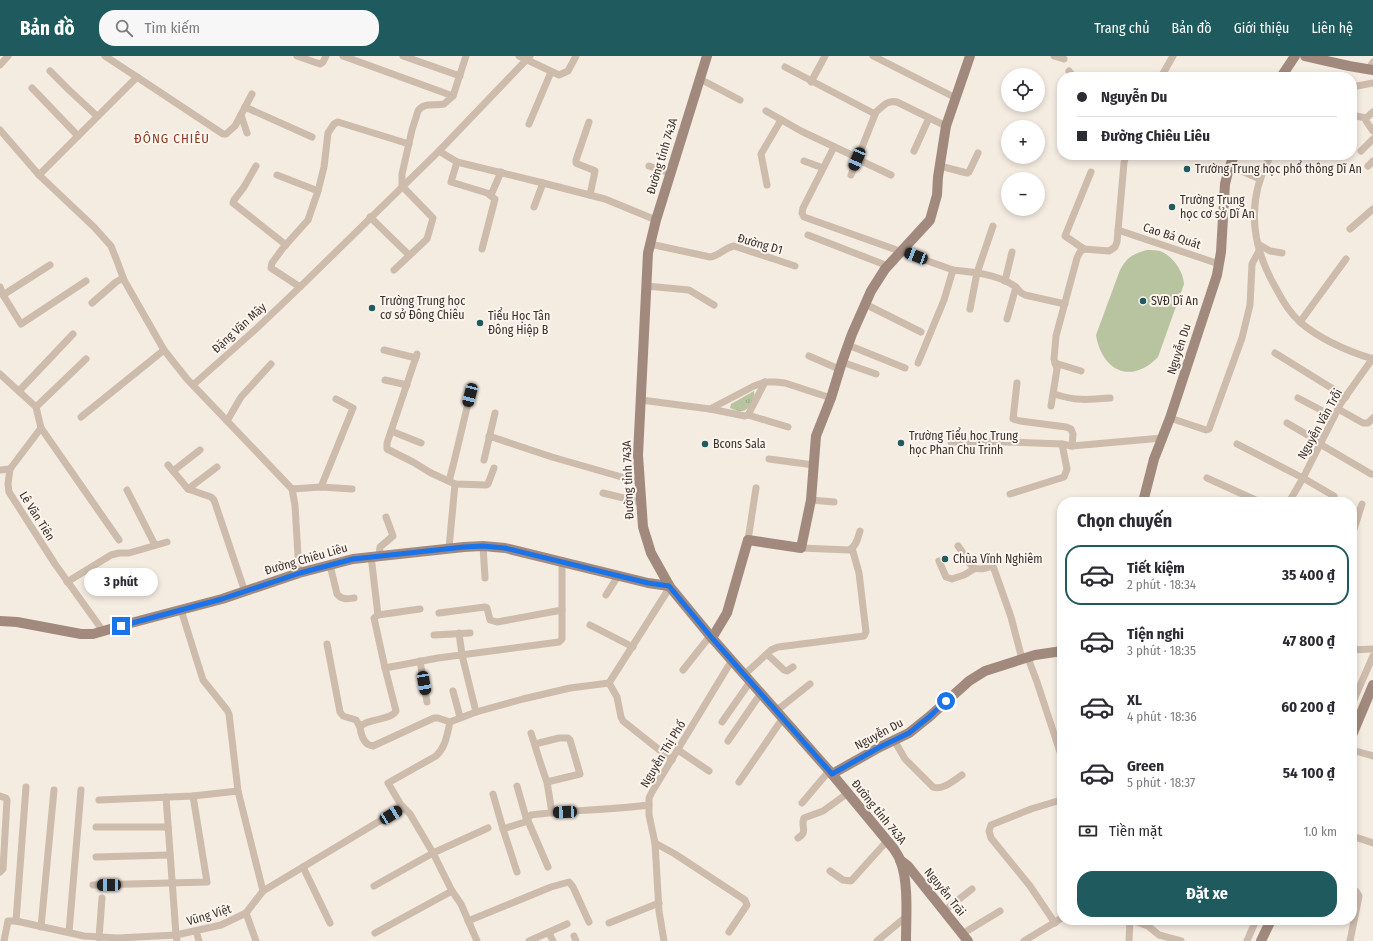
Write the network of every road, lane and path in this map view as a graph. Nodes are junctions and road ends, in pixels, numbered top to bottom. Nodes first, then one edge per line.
1 (8, 56) edge
2 (105, 56) edge
3 (297, 56) edge
4 (326, 56) edge
5 (343, 56) edge
6 (403, 56) edge
7 (466, 56) edge
8 (520, 56) edge
9 (576, 56) edge
10 (707, 56) edge
11 (824, 56) edge
12 (873, 56) edge
13 (970, 56) edge
14 (1054, 56) edge
15 (1173, 56) edge
16 (1295, 56) edge
17 (1305, 56) edge
18 (529, 58) edge
19 (1064, 59) dead end
20 (0, 65) edge
21 (1371, 67) edge
22 (785, 68) dead end
23 (50, 70) dead end
24 (551, 72) junction
25 (1164, 72) edge
26 (1284, 72) edge
27 (460, 76) junction
28 (137, 77) junction
29 (700, 79) junction
30 (811, 82) junction
31 (1373, 83) edge
32 (1357, 87) edge
33 (32, 88) dead end
34 (252, 94) dead end
35 (453, 96) junction
36 (956, 98) junction
37 (740, 100) dead end
38 (245, 107) junction
39 (766, 111) dead end
40 (1373, 112) edge
41 (875, 114) junction
42 (241, 115) junction
43 (97, 116) junction
44 (1357, 116) edge
45 (929, 118) junction
46 (1366, 118) junction
47 (780, 120) junction
48 (589, 122) dead end
49 (529, 124) dead end
50 (946, 126) junction
51 (0, 130) edge
52 (1373, 131) edge
53 (247, 133) dead end
54 (78, 136) junction
55 (312, 137) dead end
56 (1373, 139) edge
57 (410, 144) junction
58 (834, 147) junction
59 (439, 151) junction
60 (914, 151) dead end
61 (1361, 151) dead end
62 (978, 153) dead end
63 (857, 159) junction
64 (1125, 160) edge
65 (1232, 160) edge
66 (1268, 160) edge
67 (804, 161) dead end
68 (457, 162) junction
69 (256, 166) dead end
70 (649, 166) dead end
71 (940, 166) junction
72 (1230, 166) junction
73 (823, 168) junction
74 (501, 172) junction
75 (1091, 172) dead end
76 (670, 173) junction
77 (39, 175) junction
78 (277, 175) dead end
79 (851, 175) dead end
80 (891, 175) dead end
81 (1260, 179) junction
82 (543, 183) junction
83 (767, 185) dead end
84 (402, 186) junction
85 (318, 191) junction
86 (491, 195) junction
87 (590, 196) junction
88 (534, 207) dead end
89 (1373, 209) edge
90 (370, 218) junction
91 (656, 220) junction
92 (993, 226) dead end
93 (1350, 229) dead end
94 (1118, 230) junction
95 (808, 235) dead end
96 (650, 244) junction
97 (286, 245) junction
98 (1259, 248) junction
99 (1084, 249) junction
100 (482, 250) dead end
101 (902, 251) junction
102 (1012, 252) dead end
103 (1282, 253) dead end
104 (409, 255) junction
105 (1346, 259) dead end
106 (1220, 264) junction
107 (50, 265) dead end
108 (795, 266) dead end
109 (888, 266) junction
110 (394, 270) dead end
111 (953, 270) junction
112 (977, 273) junction
113 (123, 278) junction
114 (86, 281) dead end
115 (1005, 281) junction
116 (646, 286) junction
117 (0, 287) edge
118 (300, 287) junction
119 (1016, 287) junction
120 (3, 295) junction
121 (92, 302) dead end
122 (865, 304) junction
123 (1065, 304) junction
124 (714, 306) dead end
125 (970, 309) dead end
126 (1007, 319) dead end
127 (1300, 322) junction
128 (921, 332) dead end
129 (73, 334) dead end
130 (848, 345) junction
131 (164, 350) junction
132 (384, 350) dead end
133 (1274, 353) dead end
134 (809, 356) dead end
135 (86, 359) dead end
136 (1373, 359) edge
137 (918, 363) dead end
138 (1055, 363) junction
139 (271, 364) dead end
140 (840, 365) junction
141 (905, 368) dead end
142 (1081, 371) dead end
143 (0, 374) edge
144 (876, 374) dead end
145 (385, 380) dead end
146 (765, 382) junction
147 (1017, 382) dead end
148 (192, 385) junction
149 (407, 385) junction
150 (19, 391) junction
151 (1054, 394) junction
152 (470, 395) dead end
153 (1346, 397) junction
154 (831, 398) junction
155 (1110, 398) dead end
156 (1298, 398) dead end
157 (336, 399) dead end
158 (641, 400) junction
159 (1051, 406) dead end
160 (36, 407) junction
161 (710, 409) junction
162 (1338, 409) junction
163 (495, 414) dead end
164 (748, 415) junction
165 (81, 417) dead end
166 (1334, 417) junction
167 (1170, 418) junction
168 (1373, 418) edge
169 (227, 421) junction
170 (1287, 424) dead end
171 (788, 427) dead end
172 (41, 428) junction
173 (391, 431) junction
174 (489, 436) junction
175 (1162, 438) junction
176 (951, 442) dead end
177 (421, 443) dead end
178 (1062, 444) junction
179 (1237, 444) dead end
180 (1320, 444) junction
181 (1072, 446) junction
182 (200, 450) dead end
183 (769, 458) dead end
184 (484, 460) dead end
185 (814, 465) junction
186 (217, 468) dead end
187 (494, 468) dead end
188 (10, 469) junction
189 (0, 470) edge
190 (1371, 474) dead end
191 (1207, 478) dead end
192 (1303, 478) junction
193 (452, 482) junction
194 (639, 482) junction
195 (321, 487) junction
196 (756, 488) dead end
197 (188, 489) junction
198 (292, 489) junction
199 (352, 489) dead end
200 (127, 490) dead end
201 (603, 493) dead end
202 (1010, 494) dead end
203 (1334, 496) dead end
204 (1144, 497) edge
205 (1249, 497) edge
206 (1292, 497) edge
207 (810, 500) junction
208 (640, 502) junction
209 (834, 502) dead end
210 (1362, 504) dead end
211 (386, 517) dead end
212 (1357, 520) edge
213 (860, 531) dead end
214 (119, 540) dead end
215 (748, 540) junction
216 (167, 542) dead end
217 (155, 545) junction
218 (483, 546) junction
219 (958, 546) dead end
220 (449, 548) junction
221 (801, 548) junction
222 (852, 548) junction
223 (375, 556) junction
224 (562, 561) junction
225 (939, 561) dead end
226 (330, 565) junction
227 (974, 569) junction
228 (300, 573) junction
229 (618, 576) junction
230 (485, 578) dead end
231 (67, 582) junction
232 (670, 586) junction
233 (245, 592) junction
234 (606, 595) dead end
235 (354, 598) dead end
236 (420, 609) dead end
237 (181, 610) junction
238 (562, 610) junction
239 (439, 613) dead end
240 (378, 615) junction
241 (0, 621) edge
242 (590, 624) dead end
243 (103, 631) junction
244 (470, 633) dead end
245 (459, 634) junction
246 (434, 635) dead end
247 (711, 637) junction
248 (327, 644) dead end
249 (633, 647) junction
250 (1373, 649) edge
251 (1357, 650) edge
252 (1057, 652) edge
253 (462, 655) junction
254 (768, 655) junction
255 (1373, 656) edge
256 (1025, 658) junction
257 (732, 660) junction
258 (420, 661) junction
259 (793, 667) dead end
260 (385, 668) junction
261 (683, 670) dead end
262 (747, 678) junction
263 (609, 683) junction
264 (810, 684) dead end
265 (1373, 685) edge
266 (453, 691) dead end
267 (761, 693) junction
268 (1357, 693) edge
269 (427, 702) dead end
270 (476, 712) junction
271 (780, 714) junction
272 (460, 717) junction
273 (1357, 721) edge
274 (450, 722) junction
275 (722, 722) dead end
276 (360, 727) junction
277 (532, 733) dead end
278 (894, 740) junction
279 (728, 741) dead end
280 (1057, 743) edge
281 (535, 744) junction
282 (678, 750) junction
283 (1357, 751) edge
284 (1373, 756) edge
285 (672, 760) junction
286 (709, 771) dead end
287 (831, 772) junction
288 (962, 776) dead end
289 (547, 782) junction
290 (739, 782) dead end
291 (517, 786) dead end
292 (26, 787) dead end
293 (54, 790) dead end
294 (81, 790) dead end
295 (238, 791) junction
296 (848, 793) junction
297 (493, 794) dead end
298 (0, 796) edge
299 (193, 796) junction
300 (166, 798) junction
301 (99, 800) dead end
302 (1057, 801) edge
303 (802, 803) dead end
304 (649, 806) junction
305 (403, 807) junction
306 (552, 813) junction
307 (527, 821) junction
308 (96, 827) dead end
309 (168, 827) junction
310 (488, 828) dead end
311 (503, 829) junction
312 (2, 835) edge
313 (798, 838) dead end
314 (1357, 838) edge
315 (887, 840) junction
316 (656, 843) junction
317 (1373, 843) edge
318 (434, 853) junction
319 (169, 855) junction
320 (96, 857) dead end
321 (900, 860) junction
322 (303, 867) junction
323 (548, 867) dead end
324 (830, 871) dead end
325 (0, 872) edge
326 (517, 872) dead end
327 (173, 883) junction
328 (93, 885) dead end
329 (374, 886) dead end
330 (972, 890) dead end
331 (263, 891) junction
332 (452, 891) junction
333 (102, 898) dead end
334 (659, 903) junction
335 (1000, 911) dead end
336 (944, 912) junction
337 (246, 914) junction
338 (906, 916) junction
339 (0, 920) edge
340 (8, 921) junction
341 (16, 921) junction
342 (468, 921) junction
343 (1057, 921) edge
344 (588, 922) dead end
345 (330, 923) dead end
346 (609, 923) dead end
347 (1054, 923) junction
348 (567, 924) dead end
349 (1130, 925) edge
350 (1145, 925) edge
351 (1254, 925) edge
352 (1269, 925) edge
353 (1353, 925) edge
354 (41, 927) junction
355 (196, 931) junction
356 (69, 932) junction
357 (730, 932) dead end
358 (375, 933) dead end
359 (549, 933) junction
360 (965, 937) edge
361 (99, 938) junction
362 (177, 938) edge
363 (84, 939) edge
364 (139, 939) edge
365 (1181, 940) edge
366 (4, 941) edge
367 (198, 941) edge
368 (256, 941) edge
369 (476, 941) edge
370 (529, 941) edge
371 (553, 941) edge
372 (664, 941) edge
373 (877, 941) edge
374 (906, 941) edge
375 (1024, 941) edge
376 (1129, 941) edge
377 (1247, 941) edge
378 (1261, 941) edge
379 (1350, 941) edge

1 - 20 street
2 - 28 street
3 - 4 street
5 - 35 street
6 - 27 street
7 - 27 street
8 - 18 street
9 - 24 street
10 - 29 street, Đường tỉnh 743A
11 - 30 street
12 - 36 street
13 - 36 street
14 - 19 street
15 - 25 street
16 - 26 street
17 - 21 street
18 - 24 street
18 - 59 street, Đặng Văn Mây
22 - 30 street
23 - 43 street
24 - 49 street
27 - 35 street
28 - 42 street
28 - 43 street
29 - 37 street
29 - 76 street, Đường tỉnh 743A
30 - 41 street
31 - 32 street
33 - 54 street
34 - 38 street
35 - 57 street
36 - 50 street
38 - 42 street
38 - 55 street
39 - 47 street
40 - 46 street
41 - 45 street
41 - 63 street
42 - 53 street
43 - 54 street
44 - 46 street
45 - 50 street
45 - 60 street
46 - 52 street
47 - 58 street
47 - 83 street
48 - 87 street
50 - 71 street
51 - 77 street
54 - 77 street
56 - 61 street
57 - 84 street
57 - 85 street
58 - 63 street
58 - 73 street
59 - 68 street
59 - 84 street, Đặng Văn Mây
62 - 71 street
63 - 79 street
63 - 80 street
64 - 94 street
65 - 72 street, Nguyễn Du
66 - 81 street
67 - 73 street
68 - 74 street
68 - 86 street
69 - 97 street
70 - 76 street
71 - 101 street
72 - 81 street
72 - 106 street, Nguyễn Du
73 - 101 street
74 - 82 street
74 - 86 street
75 - 99 street
76 - 91 street, Đường tỉnh 743A
77 - 113 street
78 - 85 street
81 - 98 street
82 - 87 street
82 - 88 street
84 - 90 street, Đặng Văn Mây
84 - 104 street
85 - 97 street
86 - 100 street
87 - 91 street
89 - 93 street
90 - 104 street
90 - 118 street, Đặng Văn Mây
91 - 96 street, Đường tỉnh 743A
92 - 112 street
94 - 99 street
94 - 106 street, Cao Bá Quát
95 - 109 street
96 - 108 street, Đường D1
96 - 116 street, Đường tỉnh 743A
97 - 118 street
98 - 103 street
98 - 127 street
98 - 167 street
99 - 123 street
101 - 109 street
101 - 111 street
102 - 115 street
104 - 110 street
105 - 127 street
106 - 167 street, Nguyễn Du
107 - 120 street
109 - 122 street
111 - 112 street
111 - 137 street
112 - 115 street
112 - 125 street
113 - 121 street
113 - 131 street
114 - 120 street
115 - 119 street
116 - 124 street
116 - 158 street, Đường tỉnh 743A
117 - 120 street
118 - 148 street, Đặng Văn Mây
119 - 123 street
119 - 126 street
122 - 128 street
122 - 130 street
123 - 138 street
127 - 136 street
129 - 150 street
130 - 140 street
130 - 141 street
131 - 148 street
131 - 165 street
132 - 149 street
133 - 153 street
134 - 140 street
135 - 160 street
136 - 153 street, Nguyễn Văn Trỗi
138 - 142 street
138 - 151 street
139 - 169 street
140 - 144 street
140 - 154 street
143 - 150 street
145 - 149 street
146 - 154 street
146 - 161 street
146 - 164 street
147 - 181 street
148 - 169 street
149 - 173 street
150 - 160 street
151 - 155 street
151 - 159 street
152 - 193 street
153 - 162 street, Nguyễn Văn Trỗi
154 - 185 street
156 - 166 street
157 - 195 street
158 - 161 street
158 - 194 street, Đường tỉnh 743A
160 - 172 street
161 - 164 street
162 - 166 street, Nguyễn Văn Trỗi
162 - 168 street
163 - 174 street
164 - 171 street
166 - 180 street, Nguyễn Văn Trỗi
167 - 175 street, Nguyễn Du
169 - 198 street
170 - 180 street
172 - 188 street
172 - 214 street
173 - 177 street
173 - 193 street
174 - 184 street
174 - 194 street
175 - 181 street
175 - 204 street, Nguyễn Du
176 - 178 street
178 - 181 street
178 - 202 street
179 - 192 street
180 - 190 street
180 - 192 street, Nguyễn Văn Trỗi
182 - 197 street
183 - 185 street
185 - 207 street
186 - 197 street
187 - 193 street
188 - 189 street
188 - 231 street, Lê Văn Tiên
191 - 205 street
192 - 203 street
192 - 206 street, Nguyễn Văn Trỗi
193 - 220 street
194 - 208 street, Đường tỉnh 743A
195 - 198 street
195 - 199 street
196 - 215 street
197 - 233 street
198 - 228 street
200 - 217 street
201 - 208 street
207 - 209 street
207 - 221 street
208 - 232 street, Đường tỉnh 743A
210 - 212 street
211 - 223 street
213 - 222 street
215 - 221 street
215 - 247 street
216 - 217 street
217 - 231 street
218 - 220 street, Đường Chiêu Liêu
218 - 224 street, Đường Chiêu Liêu
218 - 230 street
219 - 227 street
220 - 223 street, Đường Chiêu Liêu
221 - 222 street
222 - 254 street
223 - 226 street, Đường Chiêu Liêu
223 - 240 street
224 - 229 street, Đường Chiêu Liêu
224 - 238 street
225 - 227 street
226 - 228 street, Đường Chiêu Liêu
226 - 235 street
227 - 256 street
228 - 233 street, Đường Chiêu Liêu
229 - 232 street, Đường Chiêu Liêu
229 - 234 street
231 - 243 street, Lê Văn Tiên
232 - 247 street, Đường tỉnh 743A
232 - 249 street
233 - 237 street, Đường Chiêu Liêu
236 - 240 street
237 - 243 street, Đường Chiêu Liêu
237 - 295 street
238 - 239 street
238 - 253 street
240 - 260 street
241 - 243 street, Đường Chiêu Liêu
242 - 249 street
244 - 245 street
245 - 246 street
245 - 253 street
247 - 257 street, Đường tỉnh 743A
247 - 261 street
248 - 276 street
249 - 263 street
250 - 251 street
252 - 256 street, Nguyễn Du
253 - 258 street
253 - 270 street
254 - 259 street
254 - 262 street
255 - 268 street
256 - 278 street, Nguyễn Du
256 - 280 street
257 - 262 street, Đường tỉnh 743A
257 - 282 street, Nguyễn Thị Phố
258 - 260 street
258 - 269 street
260 - 276 street
262 - 267 street, Đường tỉnh 743A
262 - 275 street
263 - 270 street
263 - 285 street
264 - 271 street
265 - 273 street
266 - 272 street
267 - 271 street, Đường tỉnh 743A
267 - 279 street
270 - 272 street
271 - 287 street, Đường tỉnh 743A
271 - 290 street
272 - 274 street
274 - 276 street
274 - 305 street
277 - 281 street
278 - 287 street, Nguyễn Du
278 - 288 street
281 - 289 street
281 - 289 street
282 - 285 street, Nguyễn Thị Phố
282 - 286 street
283 - 284 street
285 - 304 street, Nguyễn Thị Phố
287 - 296 street, Đường tỉnh 743A
287 - 303 street, Nguyễn Du
289 - 306 street
291 - 307 street
292 - 341 street
293 - 354 street
294 - 356 street
295 - 299 street
295 - 331 street
296 - 313 street
296 - 315 street, Đường tỉnh 743A
297 - 311 street
298 - 312 street
299 - 300 street
299 - 327 street
300 - 301 street
300 - 309 street
302 - 347 street
304 - 306 street
304 - 316 street, Nguyễn Thị Phố
305 - 318 street
305 - 322 street, Vũng Việt
306 - 307 street
307 - 311 street
307 - 323 street
308 - 309 street
309 - 319 street
310 - 318 street
311 - 326 street
312 - 325 street
314 - 317 street
315 - 321 street, Đường tỉnh 743A
315 - 324 street
316 - 334 street, Nguyễn Thị Phố
316 - 357 street
318 - 329 street
318 - 332 street
319 - 320 street
319 - 327 street
321 - 336 street, Nguyễn Trãi
321 - 338 street, Đường tỉnh 743A
322 - 331 street, Vũng Việt
322 - 345 street
327 - 328 street
327 - 362 street
330 - 336 street
331 - 337 street, Vũng Việt
332 - 342 street
332 - 358 street
333 - 361 street
334 - 346 street
334 - 372 street, Nguyễn Thị Phố
335 - 360 street
336 - 360 street, Nguyễn Trãi
337 - 355 street, Vũng Việt
337 - 368 street
338 - 373 street
338 - 374 street, Đường tỉnh 743A
339 - 340 street, Vũng Việt
340 - 341 street, Vũng Việt
340 - 366 street
341 - 354 street, Vũng Việt
342 - 344 street
342 - 369 street
343 - 347 street
347 - 375 street
348 - 359 street
349 - 376 street
350 - 365 street
351 - 377 street
352 - 378 street
353 - 379 street
354 - 356 street, Vũng Việt
355 - 362 street, Vũng Việt
355 - 367 street
356 - 363 street, Vũng Việt
359 - 370 street
359 - 371 street
361 - 363 street, Vũng Việt
361 - 364 street, Vũng Việt
362 - 364 street, Vũng Việt

